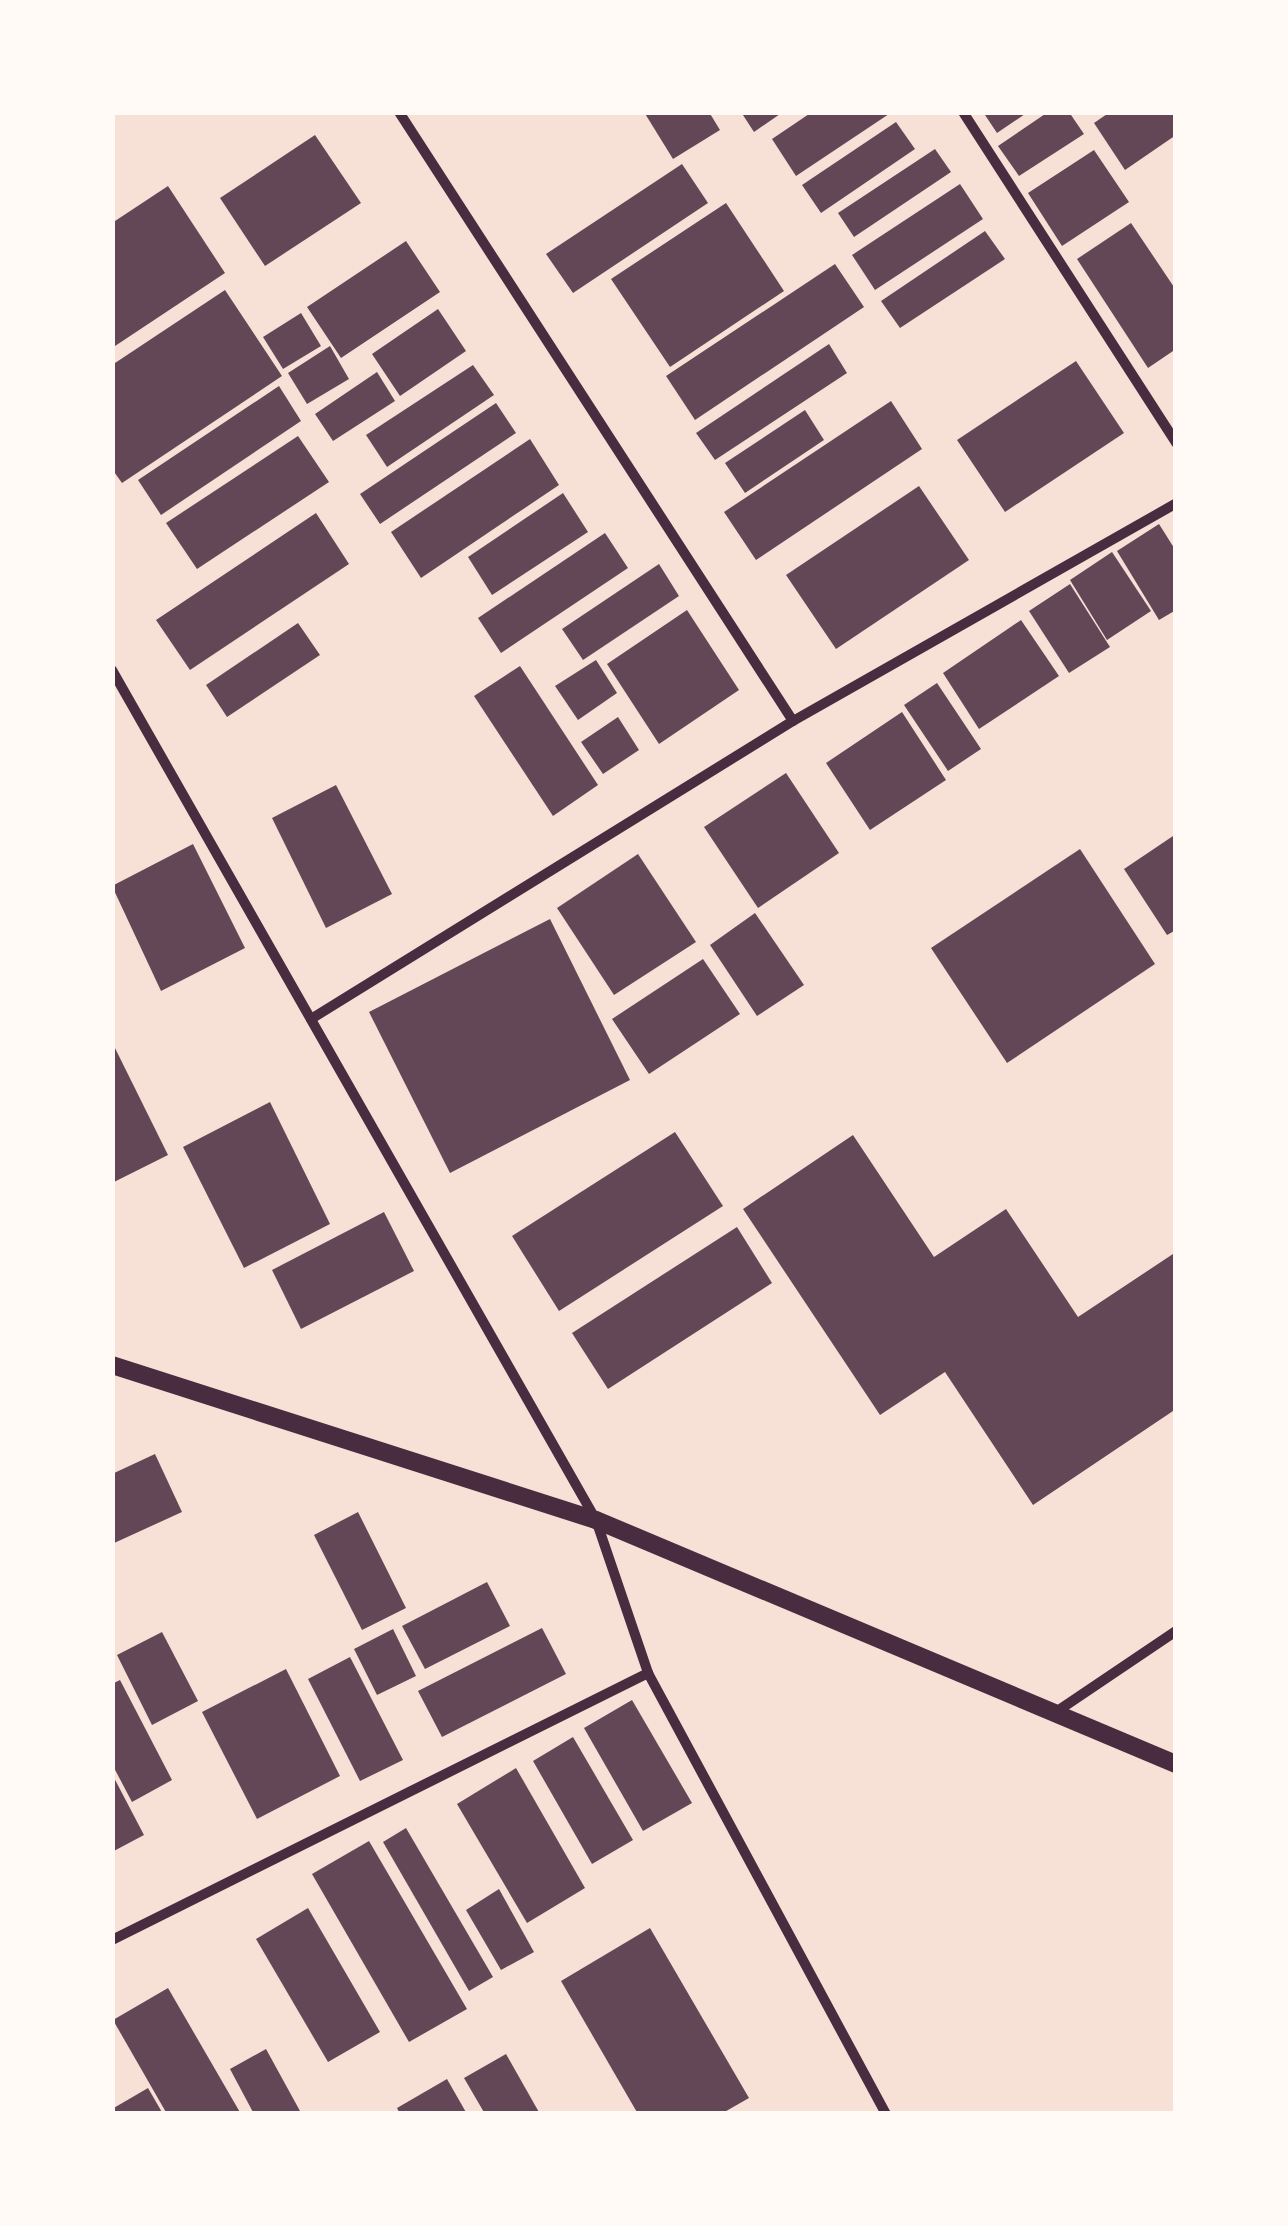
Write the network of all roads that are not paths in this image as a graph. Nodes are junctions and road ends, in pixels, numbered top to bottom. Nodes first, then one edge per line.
1 (399, 112) edge
2 (963, 112) edge
3 (1176, 442) edge
4 (1176, 503) edge
5 (112, 670) edge
6 (793, 721) junction
7 (310, 1019) junction
8 (112, 1365) edge
9 (596, 1520) junction
10 (1176, 1631) edge
11 (648, 1672) junction
12 (1052, 1715) junction
13 (1176, 1764) edge
14 (112, 1940) edge
15 (886, 2114) edge

1 - 6 street
2 - 3 street
4 - 6 street
5 - 7 street
6 - 7 street
7 - 9 street
8 - 9 street
9 - 11 street
9 - 12 street
10 - 12 street
11 - 14 street
11 - 15 street
12 - 13 street

